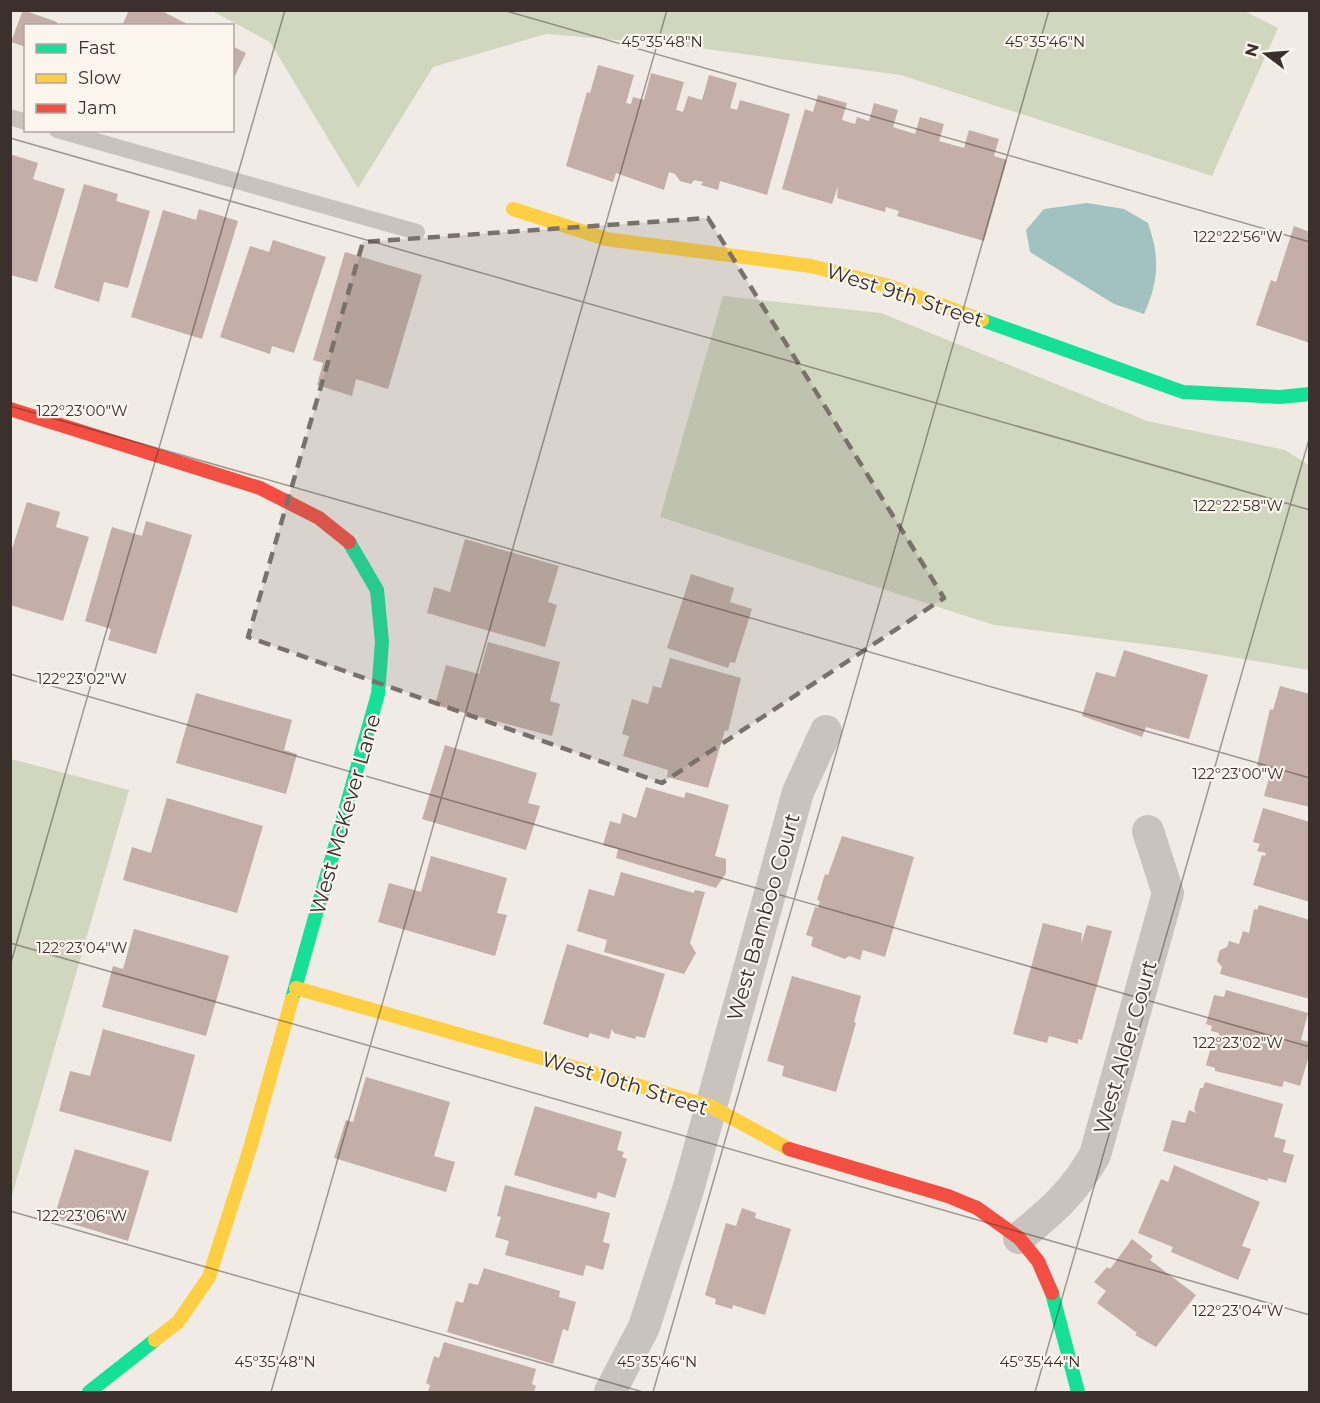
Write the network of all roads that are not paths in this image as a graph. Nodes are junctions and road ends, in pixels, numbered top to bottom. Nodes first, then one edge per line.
1 (64, 132) edge
2 (513, 209) dead end
3 (417, 232) dead end
4 (1310, 394) edge
5 (10, 410) edge
6 (826, 731) dead end
7 (1148, 831) dead end
8 (296, 988) junction
9 (710, 1106) junction
10 (1020, 1238) junction
11 (89, 1392) edge
12 (610, 1392) edge
13 (1078, 1392) edge

1 - 3 lane
2 - 4 street, West 9th Street
5 - 8 street, West McKever Lane
6 - 9 street, West Bamboo Court
7 - 10 street, West Alder Court
8 - 9 street, West 10th Street
8 - 11 street, West McKever Lane
9 - 10 street, West 10th Street
9 - 12 street, West Bamboo Court
10 - 13 street, West 10th Street

